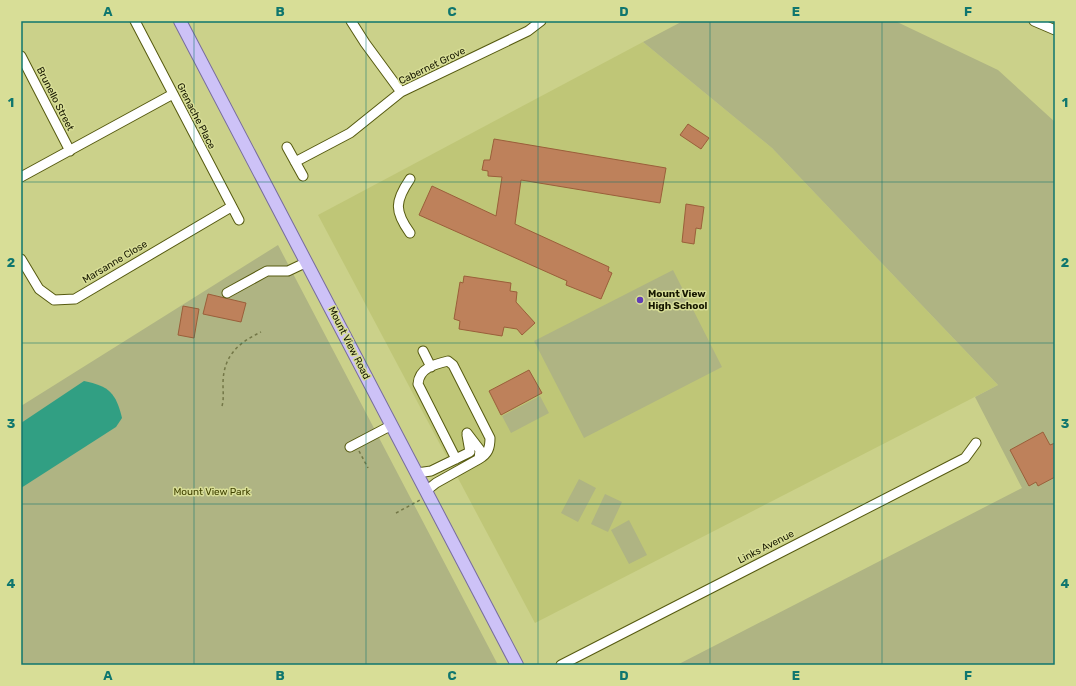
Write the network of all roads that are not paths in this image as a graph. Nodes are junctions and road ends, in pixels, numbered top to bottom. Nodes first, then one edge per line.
1 (135, 21) edge
2 (180, 21) edge
3 (351, 21) edge
4 (541, 21) edge
5 (1034, 21) edge
6 (1055, 30) edge
7 (21, 56) edge
8 (401, 92) junction
9 (173, 94) junction
10 (287, 147) dead end
11 (70, 151) junction
12 (295, 162) junction
13 (303, 176) dead end
14 (21, 177) edge
15 (410, 179) dead end
16 (231, 207) junction
17 (239, 220) dead end
18 (410, 233) dead end
19 (21, 259) edge
20 (307, 262) junction
21 (227, 293) dead end
22 (423, 351) dead end
23 (431, 367) junction
24 (392, 425) junction
25 (976, 443) dead end
26 (353, 446) road end
27 (456, 459) junction
28 (479, 459) junction
29 (417, 473) junction
30 (428, 493) junction
31 (517, 665) edge
32 (562, 665) edge

1 - 9 street, Grenache Place
2 - 20 main road, Mount View Road
3 - 8 street
4 - 8 street, Cabernet Grove
5 - 6 street
7 - 11 street, Brunello Street
8 - 12 street, Cabernet Grove
9 - 11 street
9 - 16 street, Grenache Place
10 - 12 street
11 - 14 street
12 - 13 street
15 - 18 street
16 - 17 street, Grenache Place
16 - 19 street, Marsanne Close
20 - 21 street
20 - 24 main road, Mount View Road
22 - 23 street
23 - 27 street
23 - 28 street
24 - 26 street
24 - 29 main road, Mount View Road
25 - 32 street, Links Avenue
27 - 28 street
27 - 29 street
28 - 30 street
29 - 30 main road, Mount View Road
30 - 31 main road, Mount View Road

